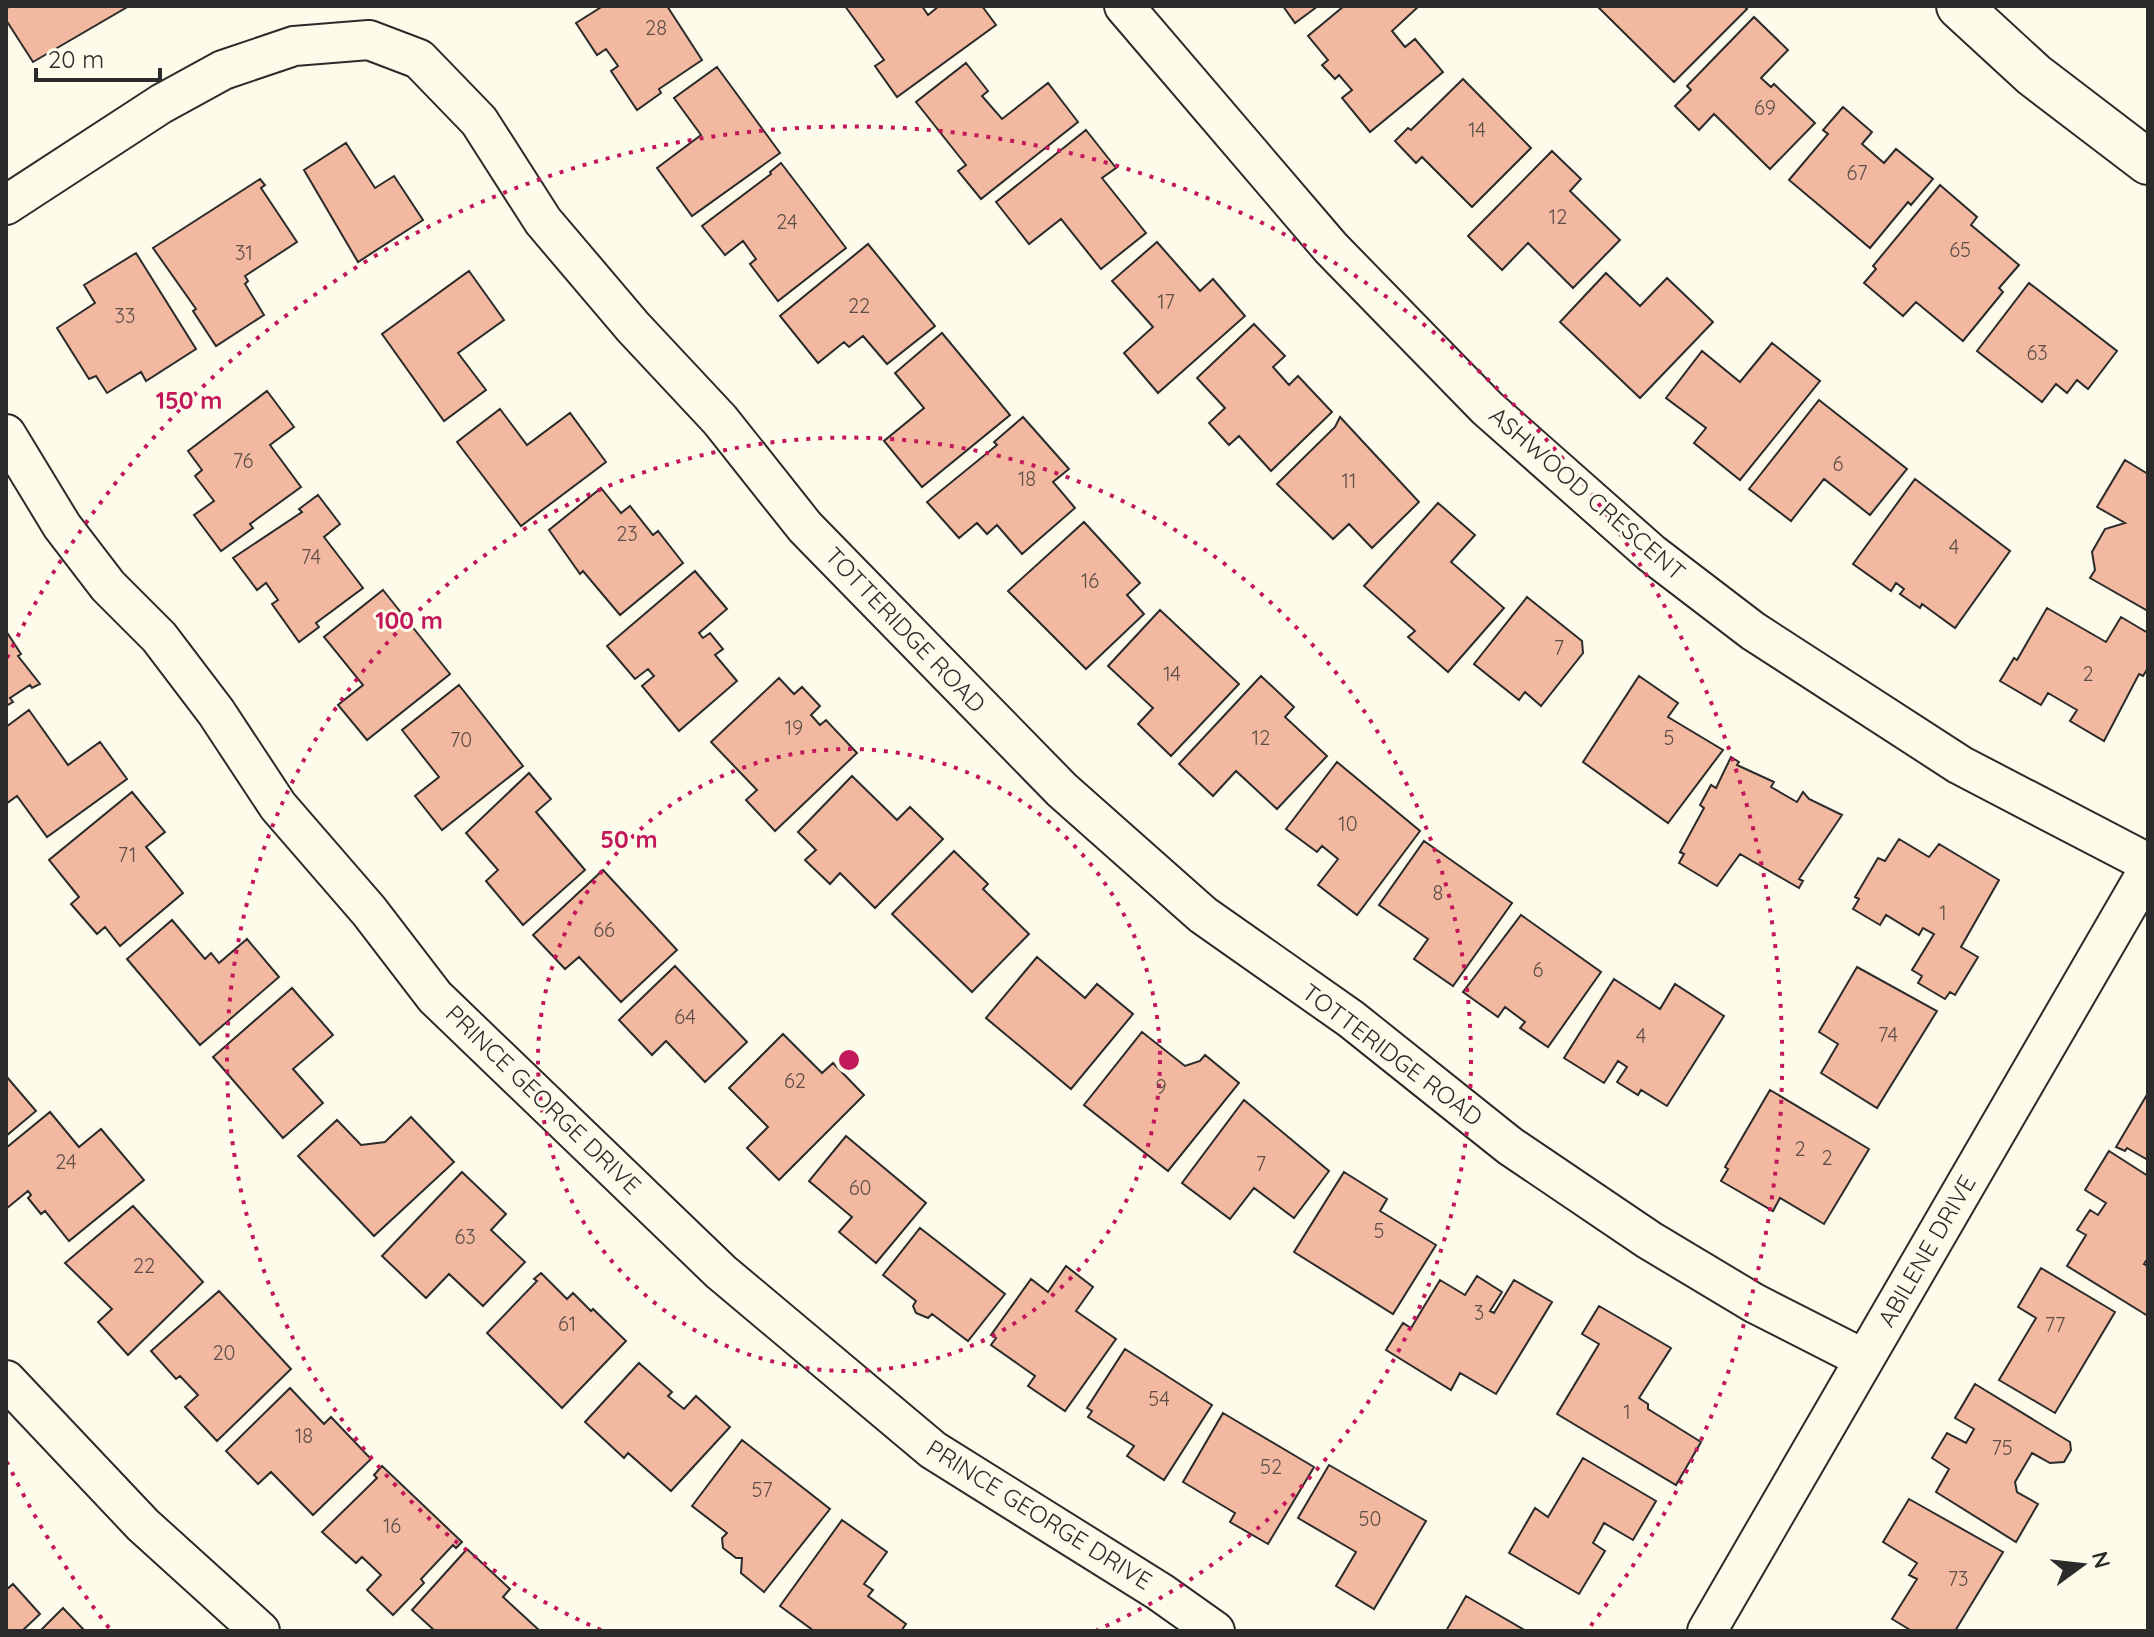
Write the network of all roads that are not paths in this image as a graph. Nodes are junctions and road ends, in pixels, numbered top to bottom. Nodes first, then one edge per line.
1 (1124, 6) edge
2 (1969, 10) edge
3 (2148, 162) edge
4 (6, 205) edge
5 (6, 434) edge
6 (2148, 863) edge
7 (2148, 870) edge
8 (1864, 1359) junction
9 (6, 1380) edge
10 (260, 1631) edge
11 (1215, 1631) edge
12 (1707, 1631) edge

1 - 6 street, ASHWOOD CRESCENT
2 - 3 street
4 - 8 street, TOTTERIDGE ROAD
5 - 11 street, PRINCE GEORGE DRIVE
7 - 8 street, ABILENE DRIVE
8 - 12 street, ABILENE DRIVE
9 - 10 street

